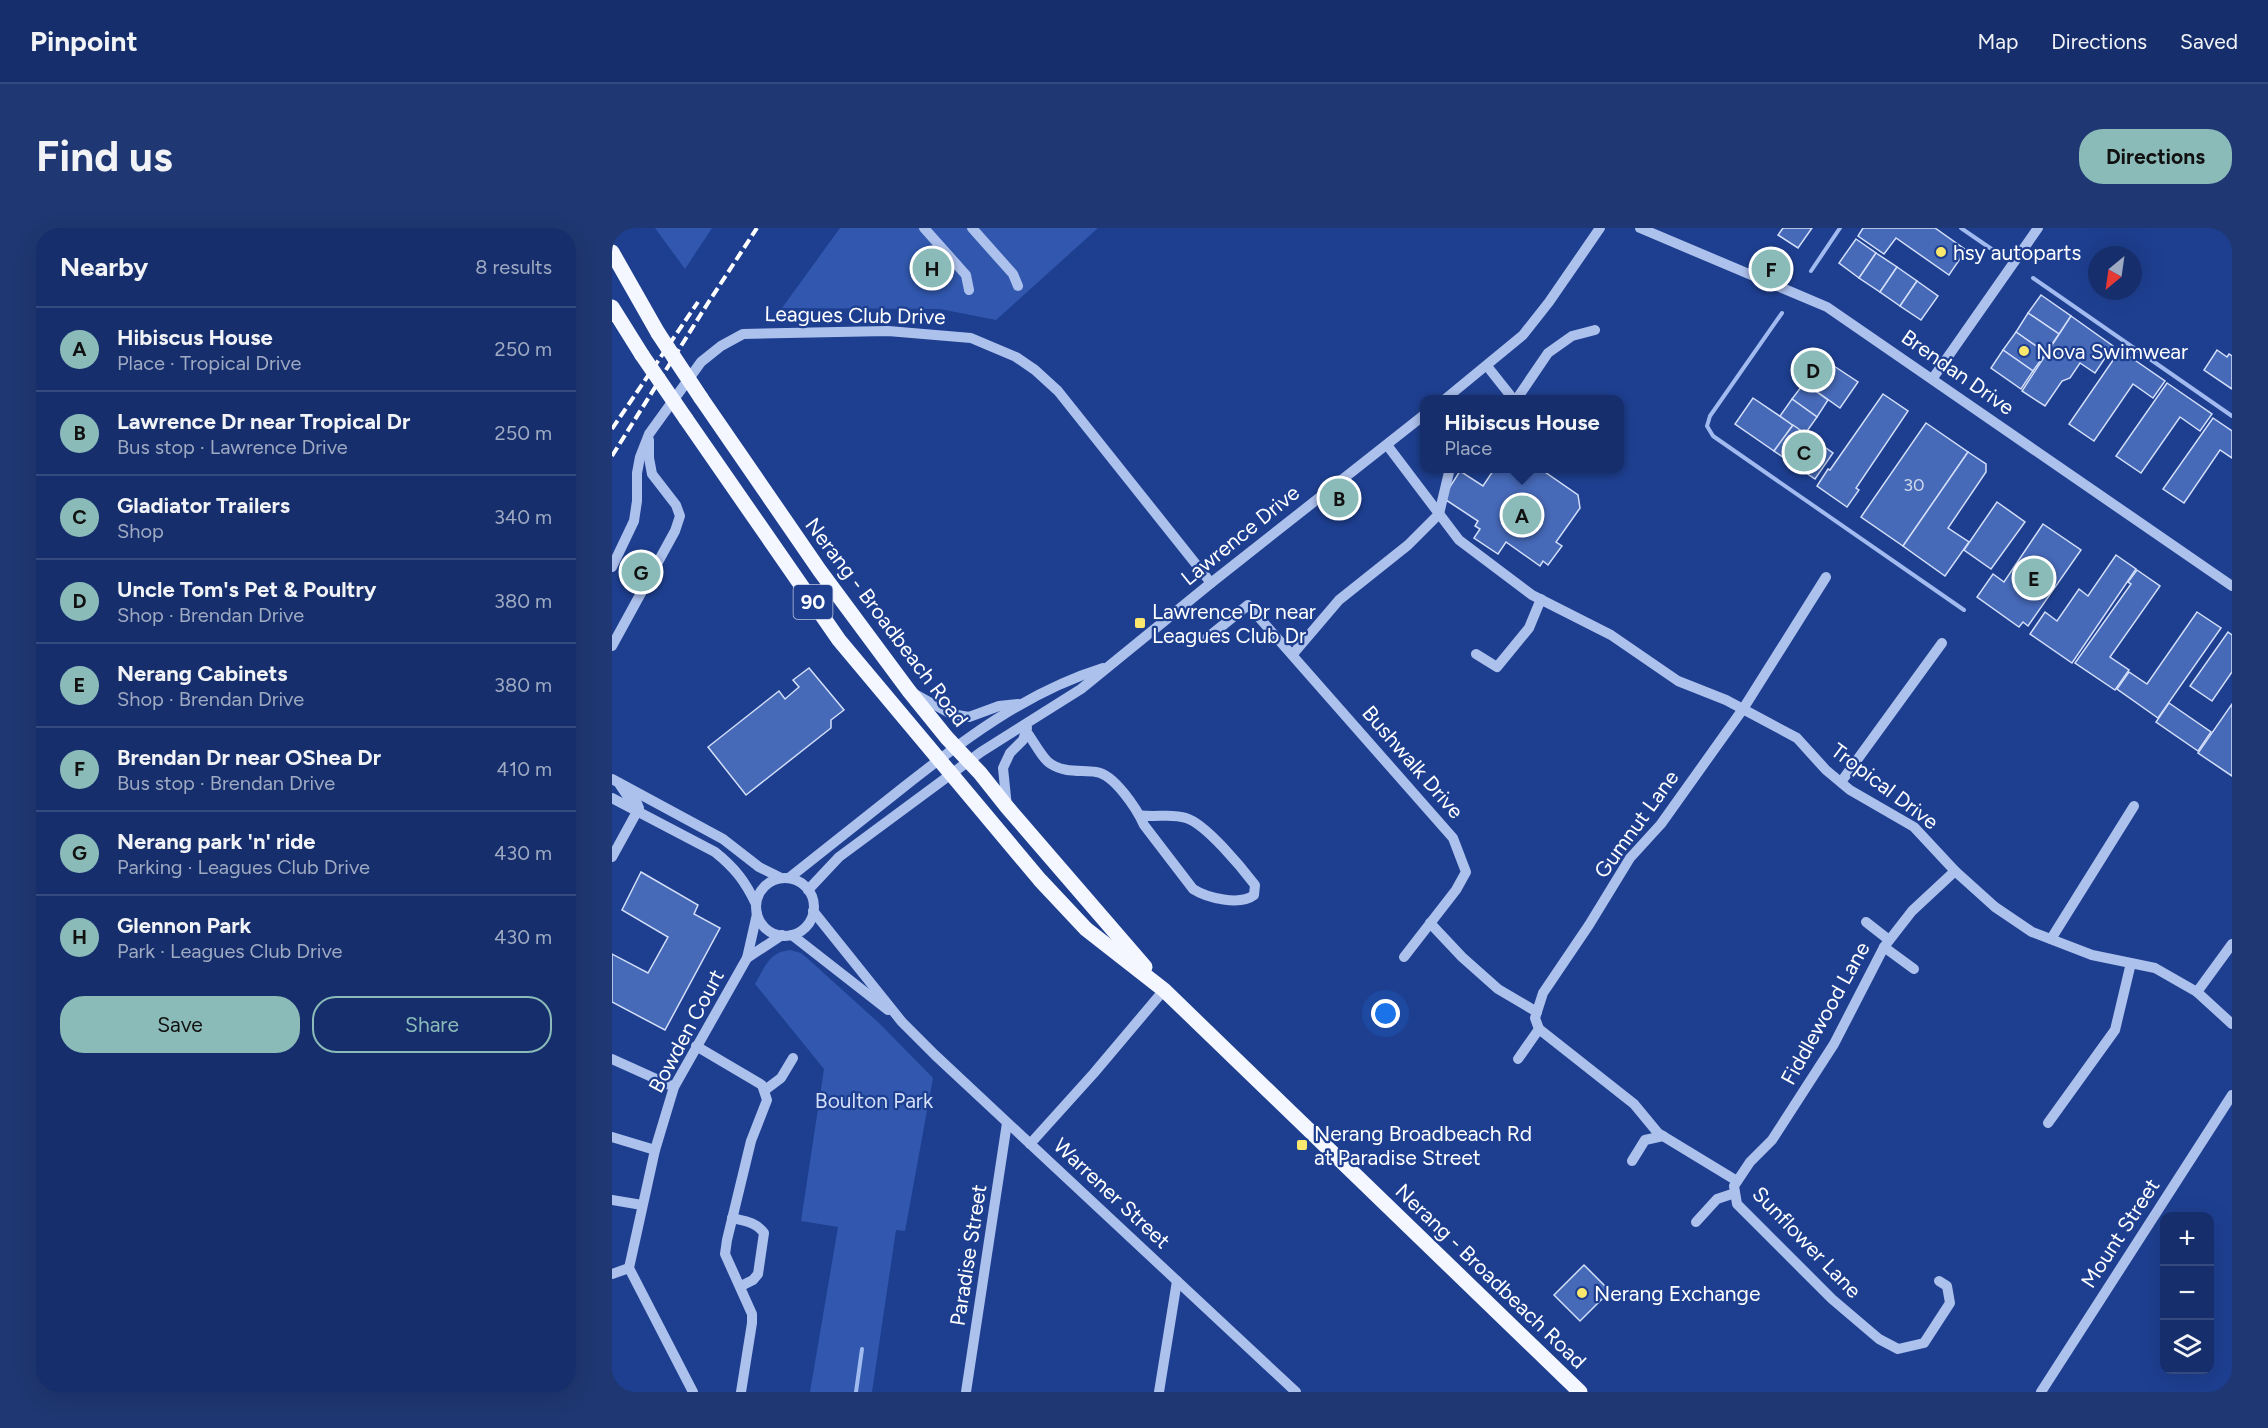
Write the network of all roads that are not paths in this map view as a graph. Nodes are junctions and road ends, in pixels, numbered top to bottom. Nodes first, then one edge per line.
1 (924, 228) edge
2 (972, 228) edge
3 (1600, 228) edge
4 (1640, 228) edge
5 (2038, 228) edge
6 (612, 252) edge
7 (1018, 286) dead end
8 (969, 290) dead end
9 (612, 307) edge
10 (1594, 330) dead end
11 (1487, 366) junction
12 (1933, 378) junction
13 (1449, 395) edge
14 (1512, 395) edge
15 (1518, 395) edge
16 (1420, 419) edge
17 (649, 434) junction
18 (1387, 446) junction
19 (1449, 473) edge
20 (1440, 514) junction
21 (612, 567) edge
22 (1826, 577) dead end
23 (1211, 583) junction
24 (2232, 586) edge
25 (1541, 599) junction
26 (1207, 638) dead end
27 (1942, 643) dead end
28 (612, 646) edge
29 (1293, 654) junction
30 (1476, 654) dead end
31 (1109, 666) junction
32 (909, 691) junction
33 (1020, 704) junction
34 (1743, 709) junction
35 (1031, 720) junction
36 (1026, 731) junction
37 (954, 747) junction
38 (938, 759) junction
39 (969, 762) junction
40 (952, 775) junction
41 (612, 779) edge
42 (1841, 782) junction
43 (612, 798) edge
44 (2134, 806) dead end
45 (1006, 807) junction
46 (638, 812) junction
47 (1139, 815) junction
48 (614, 850) edge
49 (1955, 871) junction
50 (785, 878) junction
51 (808, 890) junction
52 (756, 909) junction
53 (813, 911) junction
54 (1866, 922) dead end
55 (1430, 924) junction
56 (787, 935) junction
57 (2051, 939) junction
58 (1887, 943) junction
59 (2232, 944) edge
60 (1404, 957) dead end
61 (747, 958) junction
62 (2131, 963) junction
63 (1914, 969) dead end
64 (1164, 990) junction
65 (2197, 992) junction
66 (1537, 1012) junction
67 (902, 1022) junction
68 (2232, 1024) edge
69 (1539, 1029) junction
70 (696, 1046) junction
71 (793, 1058) dead end
72 (612, 1059) edge
73 (1518, 1059) dead end
74 (674, 1086) junction
75 (765, 1090) junction
76 (2232, 1095) edge
77 (1007, 1123) junction
78 (2048, 1123) dead end
79 (1663, 1136) junction
80 (612, 1137) edge
81 (1030, 1144) junction
82 (655, 1150) junction
83 (1632, 1161) dead end
84 (1737, 1181) junction
85 (1735, 1193) junction
86 (612, 1200) edge
87 (642, 1205) junction
88 (732, 1218) junction
89 (1696, 1222) dead end
90 (629, 1268) junction
91 (612, 1274) edge
92 (1177, 1281) junction
93 (1939, 1281) dead end
94 (741, 1286) junction
95 (693, 1392) edge
96 (741, 1392) edge
97 (966, 1392) edge
98 (1159, 1392) edge
99 (1296, 1392) edge
100 (1580, 1392) edge
101 (2041, 1392) edge

1 - 8 street
2 - 7 street
3 - 11 street
4 - 12 street, Brendan Drive
5 - 12 street
6 - 32 main road, Nerang - Broadbeach Road / 90, bridge
9 - 38 main road, Nerang - Broadbeach Road / 90, bridge
10 - 15 street
11 - 13 street
11 - 14 street
12 - 24 street, Brendan Drive
16 - 18 street, Lawrence Drive
17 - 21 street, Leagues Club Drive
17 - 23 street, Leagues Club Drive
17 - 28 street
18 - 20 street, Tropical Drive
18 - 23 street, Lawrence Drive
19 - 20 street
20 - 25 street, Tropical Drive
20 - 29 street
22 - 34 street, Gumnut Lane
23 - 31 street, Lawrence Drive
25 - 30 street
25 - 34 street, Tropical Drive
26 - 29 street, Bushwalk Drive
27 - 42 street
29 - 55 street, Bushwalk Drive
31 - 33 street, Lawrence Drive
31 - 35 street, Lawrence Drive
32 - 33 street
32 - 37 main road, Nerang - Broadbeach Road / 90
33 - 37 street, Lawrence Drive
34 - 42 street, Tropical Drive
34 - 66 street, Gumnut Lane
35 - 36 street
35 - 39 street, Lawrence Drive
36 - 45 street
36 - 47 street
37 - 38 street, Lawrence Drive
37 - 39 main road, Nerang - Broadbeach Road / 90
38 - 40 main road, Nerang - Broadbeach Road / 90
38 - 50 street
39 - 40 street, Lawrence Drive
39 - 45 main road, Nerang - Broadbeach Road / 90
40 - 51 street
40 - 64 main road, Nerang - Broadbeach Road / 90
41 - 46 street
41 - 50 street
42 - 49 street, Tropical Drive
43 - 46 street
44 - 57 street
45 - 64 main road, Nerang - Broadbeach Road / 90
46 - 48 street
46 - 52 street
47 - 47 street
49 - 57 street, Tropical Drive
49 - 58 street, Fiddlewood Lane
50 - 51 street
50 - 52 street
51 - 53 street
52 - 56 street
52 - 61 street, Bowden Court
53 - 56 street
53 - 67 street, Warrener Street
54 - 58 street
55 - 60 street, Bushwalk Drive
55 - 66 street
56 - 61 street, Bowden Court
56 - 67 street, Warrener Street
57 - 62 street, Tropical Drive
58 - 63 street
58 - 84 street, Fiddlewood Lane
59 - 65 street
61 - 70 street, Bowden Court
62 - 65 street, Tropical Drive
62 - 78 street
64 - 81 street
64 - 100 main road, Nerang - Broadbeach Road / 90
65 - 68 street, Tropical Drive
66 - 69 street, Gumnut Lane
67 - 77 street, Warrener Street
69 - 73 street
69 - 79 street, Sunflower Lane
70 - 74 street, Bowden Court
70 - 75 street
71 - 75 street
72 - 74 street
74 - 82 street, Bowden Court
75 - 88 street
76 - 101 street, Mount Street
77 - 81 street, Warrener Street
77 - 97 street, Paradise Street
79 - 83 street
79 - 84 street, Sunflower Lane
80 - 82 street
81 - 92 street, Warrener Street
82 - 87 street, Bowden Court
84 - 85 street, Sunflower Lane
85 - 89 street
85 - 93 street, Sunflower Lane
86 - 87 street
87 - 90 street, Bowden Court
88 - 94 street
88 - 94 street
90 - 91 street
90 - 95 street
92 - 98 street
92 - 99 street, Warrener Street
94 - 96 street

